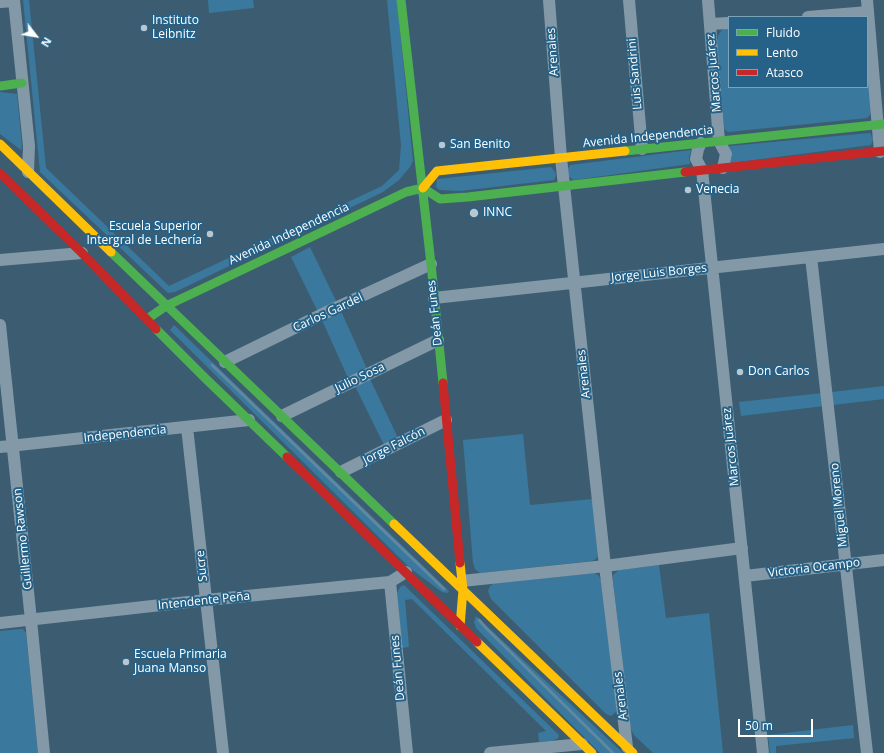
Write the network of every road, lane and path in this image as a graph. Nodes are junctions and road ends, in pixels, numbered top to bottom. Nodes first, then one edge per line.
1 (14, 0) edge
2 (401, 0) edge
3 (549, 0) edge
4 (629, 0) edge
5 (708, 0) edge
6 (867, 0) edge
7 (0, 2) edge
8 (868, 12) junction
9 (820, 16) edge
10 (728, 23) edge
11 (710, 24) junction
12 (22, 83) junction
13 (0, 86) edge
14 (880, 124) edge
15 (719, 141) junction
16 (701, 143) junction
17 (0, 144) edge
18 (642, 149) junction
19 (882, 152) edge
20 (561, 158) junction
21 (723, 168) junction
22 (702, 170) junction
23 (28, 171) junction
24 (0, 174) edge
25 (564, 187) junction
26 (423, 188) junction
27 (31, 204) junction
28 (884, 249) edge
29 (82, 253) junction
30 (811, 257) junction
31 (0, 260) edge
32 (431, 264) junction
33 (712, 267) junction
34 (575, 283) junction
35 (434, 298) junction
36 (166, 306) junction
37 (147, 318) junction
38 (0, 325) edge
39 (438, 340) junction
40 (225, 362) junction
41 (282, 416) junction
42 (250, 420) junction
43 (446, 420) junction
44 (187, 427) junction
45 (14, 446) junction
46 (0, 447) edge
47 (341, 472) junction
48 (742, 548) junction
49 (884, 560) edge
50 (846, 564) junction
51 (605, 566) junction
52 (406, 572) junction
53 (745, 576) junction
54 (390, 582) junction
55 (462, 586) junction
56 (206, 600) junction
57 (31, 620) junction
58 (0, 623) edge
59 (460, 626) junction
60 (583, 748) edge
61 (630, 750) edge
62 (44, 753) edge
63 (223, 753) edge
64 (407, 753) edge
65 (490, 753) edge
66 (592, 753) edge
67 (763, 753) edge
68 (867, 753) edge

1 - 7 street
1 - 12 street
2 - 26 main road, Deán Funes
3 - 20 street, Arenales
4 - 18 street, Luis Sandrini
5 - 11 street, Marcos Juárez
6 - 8 street
8 - 9 street
8 - 14 street
10 - 11 street
11 - 15 street, Marcos Juárez
12 - 13 main road
12 - 23 street
14 - 15 main road, Avenida Independencia
14 - 19 street
15 - 16 main road, Avenida Independencia
15 - 21 street, Marcos Juárez
16 - 18 main road, Avenida Independencia
16 - 22 street, Marcos Juárez
17 - 23 main road
18 - 20 main road, Avenida Independencia
19 - 21 main road
20 - 25 street, Arenales
20 - 26 main road, Avenida Independencia
21 - 22 main road
22 - 25 main road
22 - 33 street, Marcos Juárez
23 - 27 street
23 - 36 main road
24 - 27 main road
25 - 26 main road
25 - 34 street, Arenales
26 - 32 main road, Deán Funes
26 - 36 main road, Avenida Independencia
27 - 29 main road
28 - 30 street, Jorge Luis Borges
29 - 31 street
29 - 37 main road
30 - 33 street, Jorge Luis Borges
30 - 50 street, Miguel Moreno
32 - 35 main road, Deán Funes
32 - 40 street, Carlos Gardel
33 - 34 street, Jorge Luis Borges
33 - 48 street, Marcos Juárez
34 - 35 street, Jorge Luis Borges
34 - 51 street, Arenales
35 - 39 main road, Deán Funes
36 - 37 main road
36 - 40 main road
37 - 42 main road
38 - 45 street, Guillermo Rawson
39 - 41 street, Julio Sosa
39 - 43 main road, Deán Funes
40 - 41 main road
41 - 47 main road
42 - 44 street, Independencia
42 - 52 main road
43 - 47 street, Jorge Falcón
43 - 55 main road, Deán Funes
44 - 45 street, Independencia
44 - 56 street, Sucre
45 - 46 street, Independencia
45 - 57 street, Guillermo Rawson
47 - 55 main road
48 - 51 street
48 - 53 street, Marcos Juárez
49 - 50 street, Victoria Ocampo
50 - 53 street, Victoria Ocampo
50 - 68 street, Miguel Moreno
51 - 55 street
51 - 61 street, Arenales
52 - 54 street, Intendente Peña
52 - 59 main road
53 - 67 street, Marcos Juárez
54 - 56 street, Intendente Peña
54 - 64 street, Deán Funes
55 - 59 main road, Deán Funes
55 - 61 main road
56 - 57 street, Intendente Peña
56 - 63 street, Sucre
57 - 58 street, Intendente Peña
57 - 62 street, Guillermo Rawson
59 - 60 main road
60 - 65 street
60 - 66 main road

